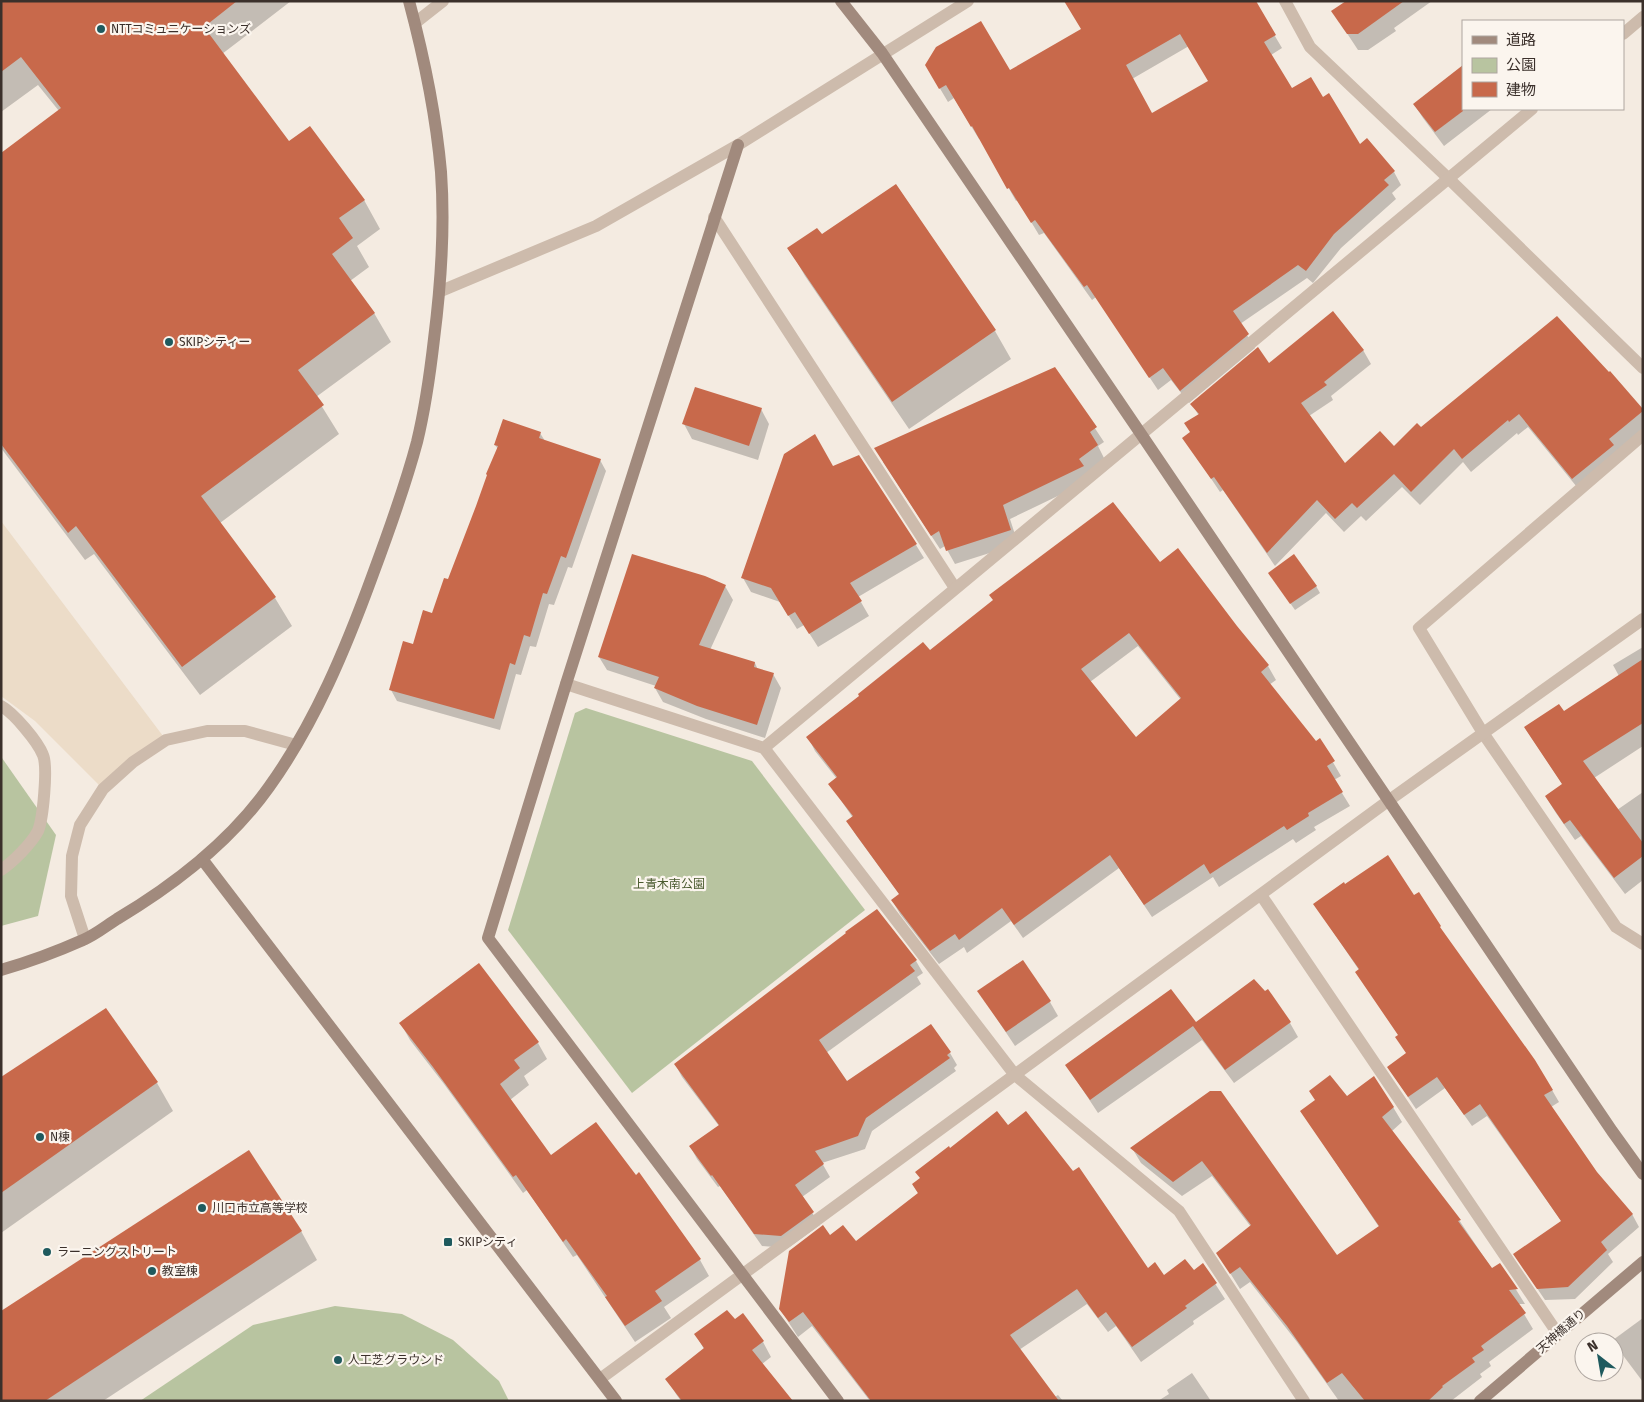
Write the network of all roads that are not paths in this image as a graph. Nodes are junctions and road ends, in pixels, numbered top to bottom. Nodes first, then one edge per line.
1 (409, 1) edge
2 (443, 1) edge
3 (841, 1) edge
4 (968, 1) edge
5 (1285, 1) edge
6 (1643, 17) edge
7 (415, 23) junction
8 (1624, 33) edge
9 (882, 53) junction
10 (1531, 110) edge
11 (738, 145) junction
12 (1448, 178) junction
13 (714, 217) junction
14 (440, 291) junction
15 (1643, 368) edge
16 (1142, 434) junction
17 (1643, 435) edge
18 (955, 588) junction
19 (1643, 619) edge
20 (566, 684) junction
21 (1, 706) edge
22 (1483, 733) junction
23 (296, 745) junction
24 (764, 748) junction
25 (1388, 801) junction
26 (202, 859) junction
27 (1, 870) edge
28 (1262, 895) junction
29 (85, 939) junction
30 (1643, 944) edge
31 (1, 970) edge
32 (1015, 1075) junction
33 (1643, 1174) edge
34 (1643, 1262) edge
35 (742, 1274) junction
36 (1558, 1334) junction
37 (600, 1379) junction
38 (616, 1401) edge
39 (838, 1401) edge
40 (1304, 1401) edge
41 (1480, 1401) edge

1 - 7 street
2 - 7 street
3 - 9 street
4 - 9 street
5 - 12 street
6 - 8 street
7 - 14 street
9 - 11 street
9 - 16 street
10 - 12 street
11 - 13 street
11 - 14 street
12 - 15 street
12 - 16 street
13 - 18 street
13 - 20 street
14 - 23 street
16 - 18 street
16 - 25 street
17 - 22 street
18 - 24 street
19 - 22 street
20 - 24 street
20 - 35 street
21 - 27 street
22 - 25 street
22 - 30 street
23 - 26 street
23 - 29 street
24 - 32 street
25 - 28 street
25 - 33 street
26 - 29 street
26 - 37 street
28 - 32 street
28 - 36 street
29 - 31 street
32 - 35 street
32 - 40 street
34 - 36 street, 天神橋通り
35 - 37 street
35 - 39 street
36 - 41 street, 天神橋通り
37 - 38 street

